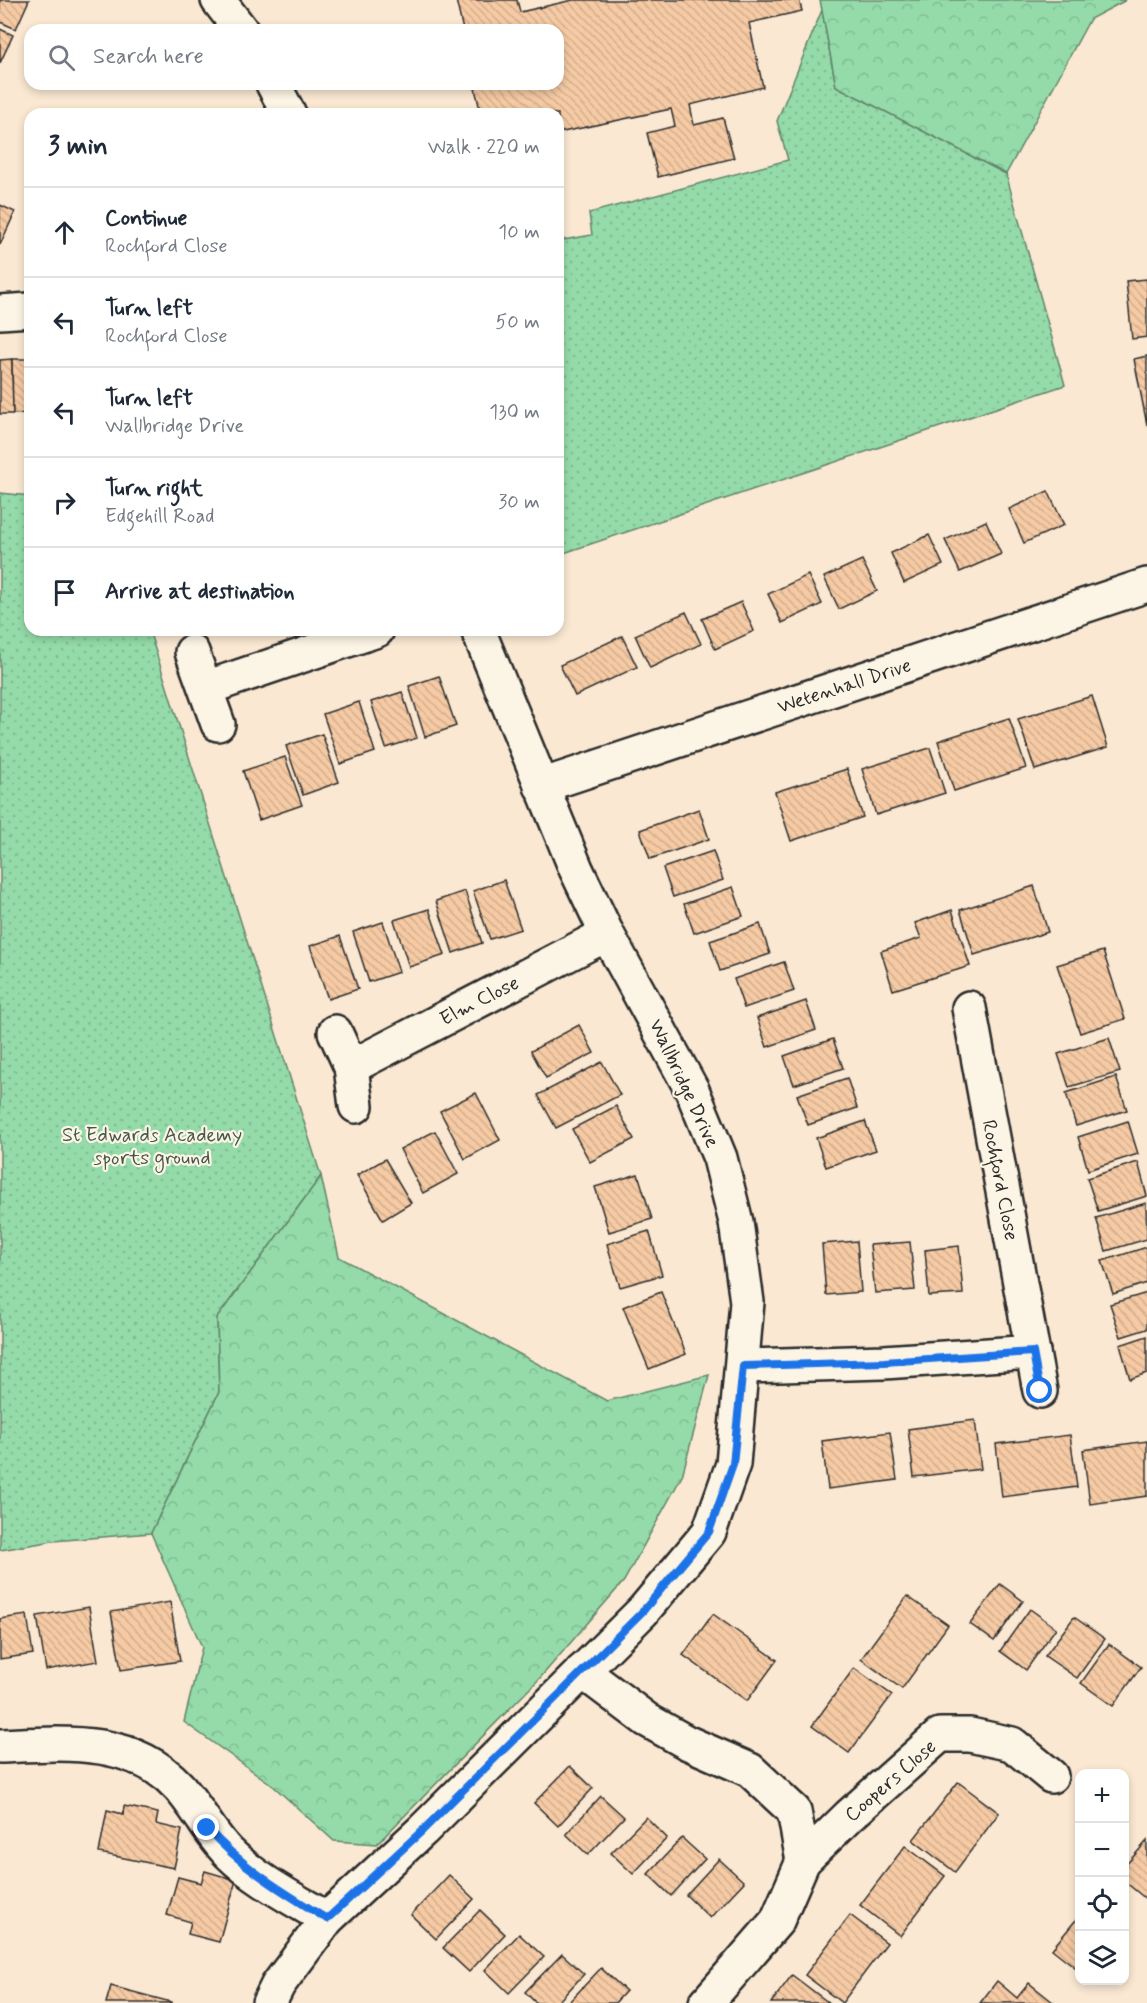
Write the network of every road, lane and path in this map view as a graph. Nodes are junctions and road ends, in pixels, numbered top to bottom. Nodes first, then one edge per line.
1 (218, 0) edge
2 (236, 24) edge
3 (276, 90) edge
4 (286, 108) edge
5 (24, 310) edge
6 (0, 312) edge
7 (1147, 585) edge
8 (359, 636) edge
9 (480, 636) edge
10 (192, 652) dead end
11 (206, 688) junction
12 (218, 724) dead end
13 (541, 786) junction
14 (607, 934) junction
15 (969, 1008) dead end
16 (335, 1032) dead end
17 (351, 1067) junction
18 (356, 1106) dead end
19 (1033, 1352) junction
20 (743, 1366) junction
21 (1040, 1391) dead end
22 (582, 1671) junction
23 (0, 1746) edge
24 (1051, 1776) dead end
25 (803, 1861) junction
26 (327, 1919) junction
27 (269, 2003) edge
28 (706, 2003) edge

1 - 2 street
3 - 4 street
5 - 6 street
7 - 13 street, Wetenhall Drive
8 - 11 street
9 - 13 street, Wallbridge Drive
10 - 11 street
11 - 12 street
13 - 14 street, Wallbridge Drive
14 - 17 street, Elm Close
14 - 20 street, Wallbridge Drive
15 - 19 street, Rochford Close
16 - 17 street
17 - 18 street
19 - 20 street
19 - 21 street, Rochford Close
20 - 22 street, Wallbridge Drive
22 - 25 street
22 - 26 street, Wallbridge Drive
23 - 26 street
24 - 25 street, Coopers Close
25 - 28 street, Coopers Close
26 - 27 street, Wallbridge Drive

